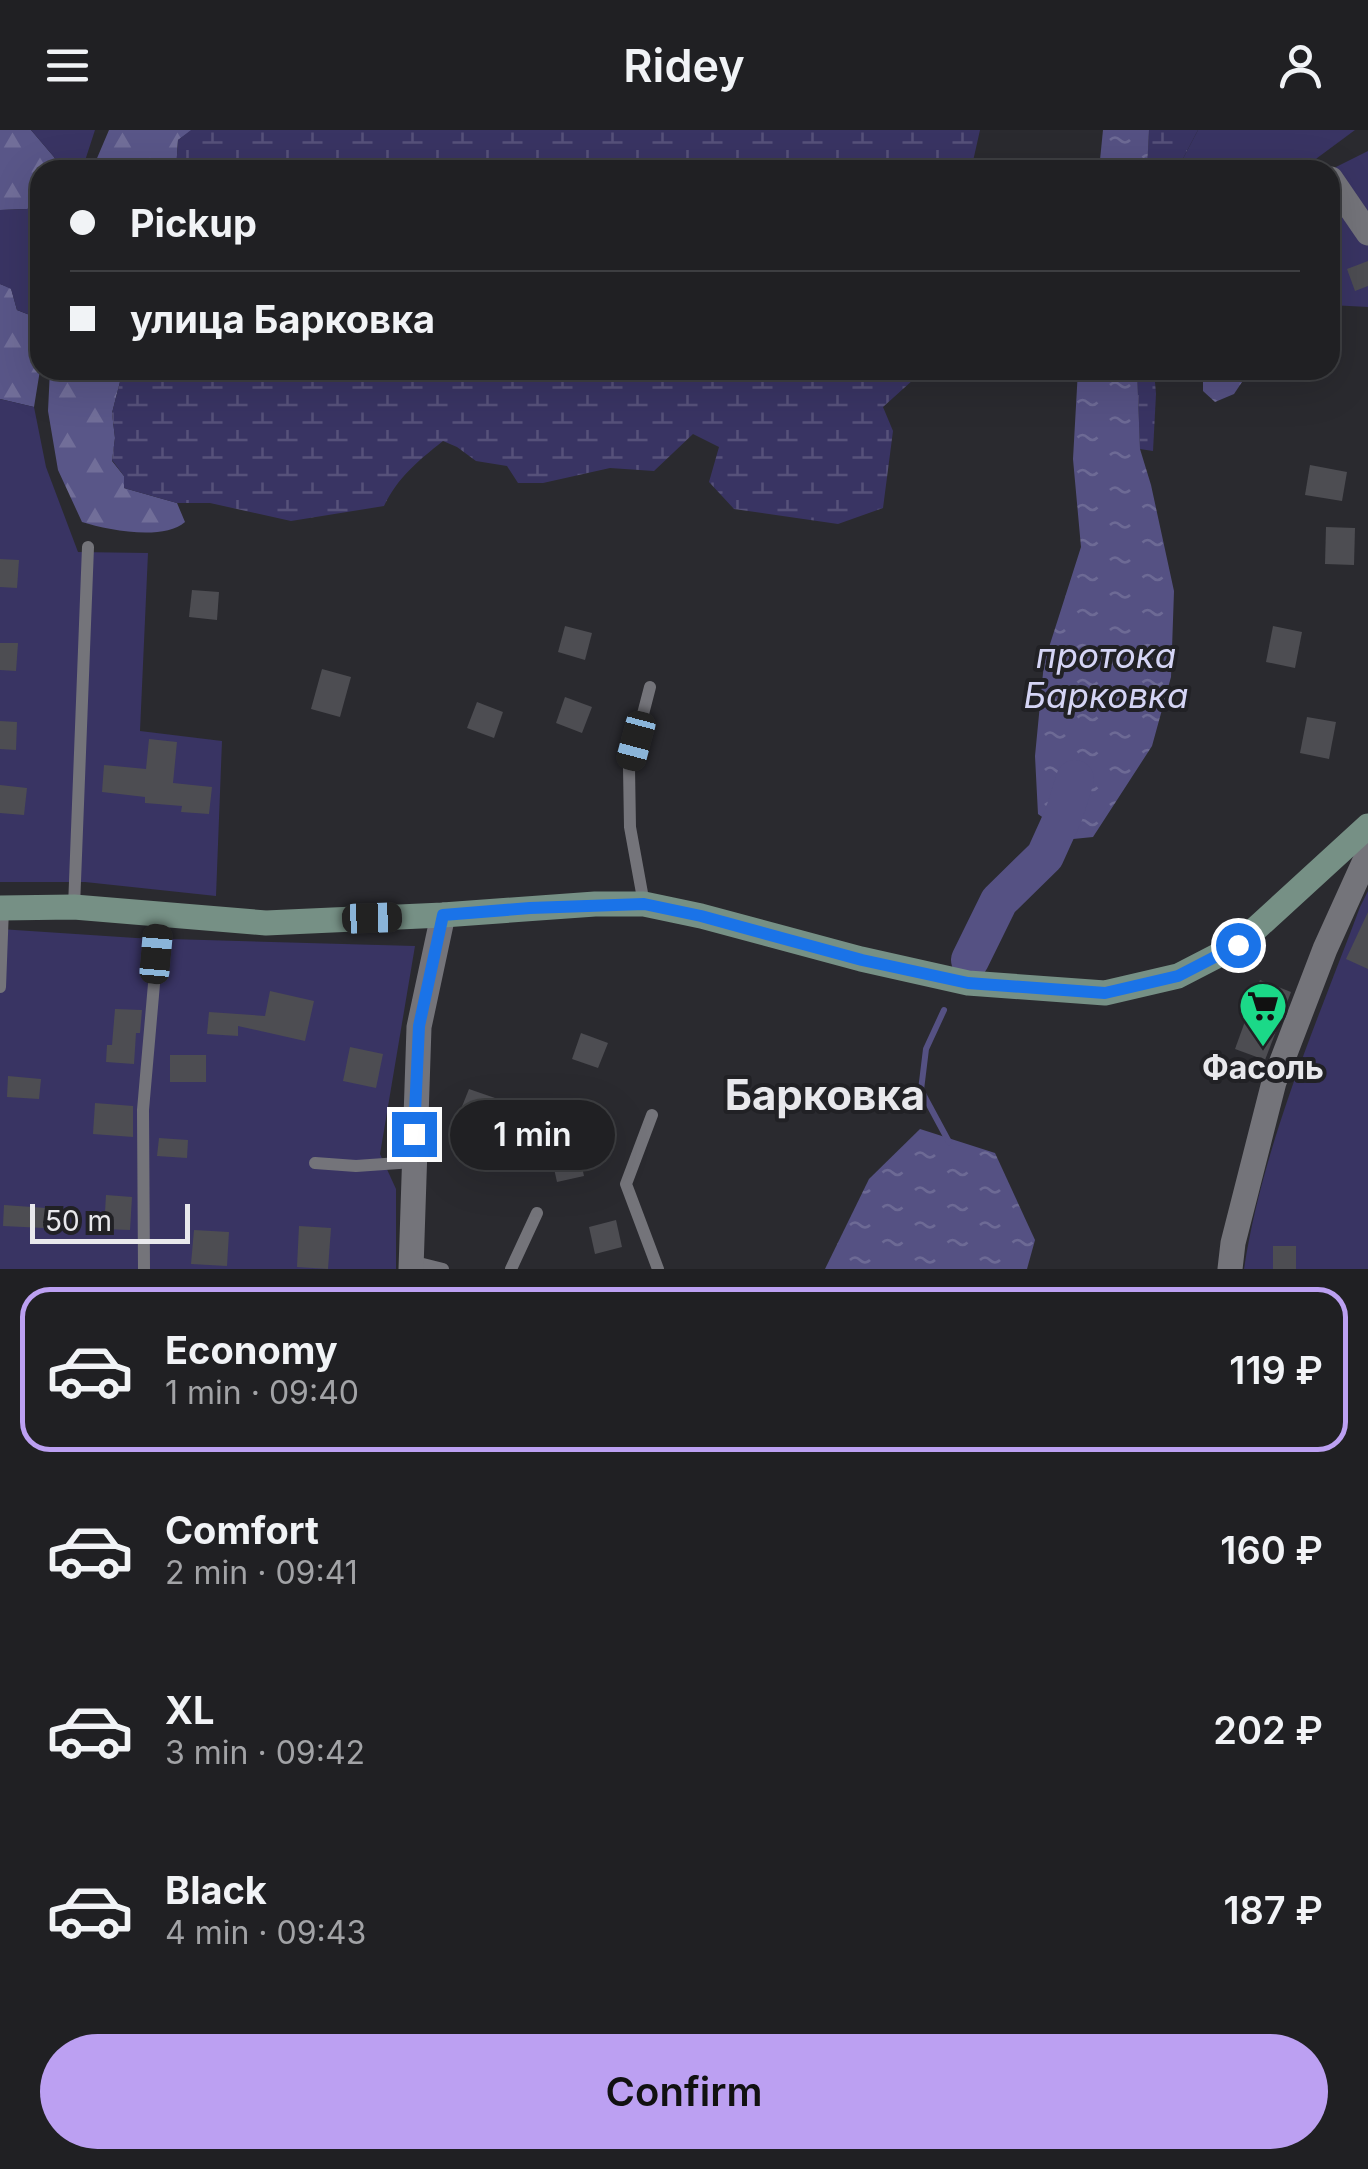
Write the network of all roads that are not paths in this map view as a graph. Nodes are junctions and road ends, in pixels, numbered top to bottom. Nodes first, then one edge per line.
1 (1340, 192) edge
2 (1368, 233) edge
3 (88, 547) dead end
4 (650, 687) dead end
5 (1368, 826) edge
6 (1368, 854) edge
7 (1362, 883) edge
8 (644, 904) junction
9 (74, 907) junction
10 (1, 908) edge
11 (160, 915) junction
12 (443, 915) junction
13 (0, 988) edge
14 (652, 1114) dead end
15 (413, 1162) junction
16 (315, 1163) dead end
17 (537, 1213) dead end
18 (411, 1265) edge
19 (144, 1269) edge
20 (443, 1269) edge
21 (512, 1269) edge
22 (658, 1269) edge
23 (1230, 1269) edge

1 - 2 street
3 - 9 lane
4 - 8 lane
5 - 8 main road
6 - 7 street
7 - 23 street
8 - 12 main road
9 - 10 main road
9 - 11 main road
10 - 13 lane
11 - 12 main road
11 - 19 lane
12 - 15 street
14 - 22 lane
15 - 16 lane
15 - 18 street
17 - 21 lane
18 - 20 lane

